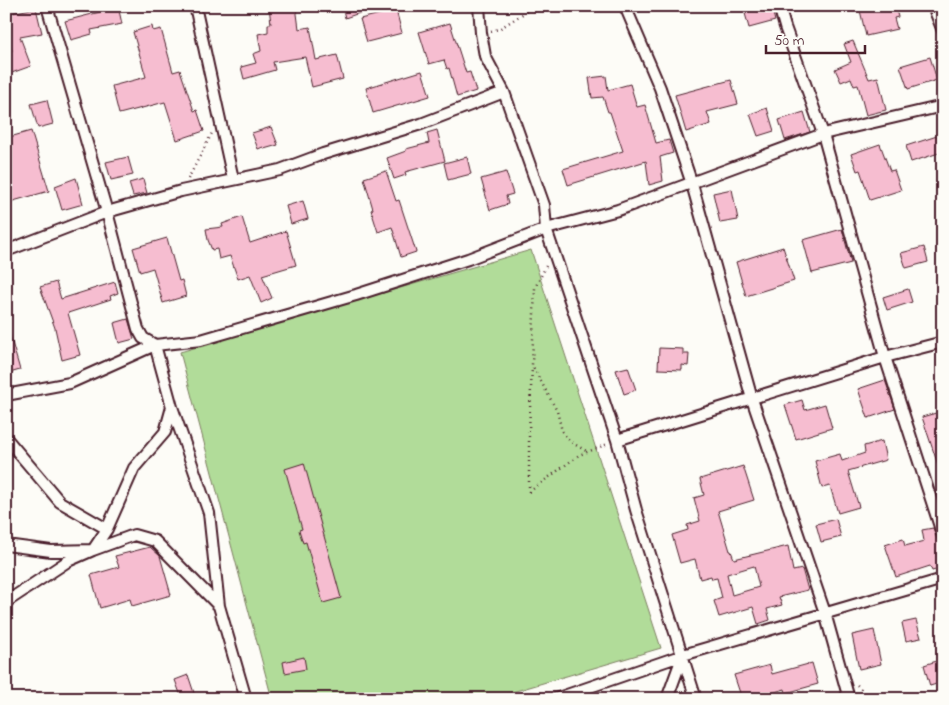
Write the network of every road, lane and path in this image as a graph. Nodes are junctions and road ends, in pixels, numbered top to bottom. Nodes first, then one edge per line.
1 (47, 6) edge
2 (195, 6) edge
3 (479, 6) edge
4 (535, 6) edge
5 (625, 6) edge
6 (779, 6) edge
7 (933, 6) edge
8 (943, 31) edge
9 (481, 33) junction
10 (504, 92) junction
11 (943, 106) edge
12 (220, 119) junction
13 (823, 134) junction
14 (233, 179) junction
15 (692, 184) junction
16 (182, 191) junction
17 (107, 212) junction
18 (546, 229) junction
19 (6, 251) edge
20 (554, 252) junction
21 (943, 342) edge
22 (155, 345) junction
23 (885, 357) junction
24 (532, 365) junction
25 (6, 395) edge
26 (752, 399) junction
27 (172, 407) junction
28 (6, 438) edge
29 (617, 440) junction
30 (588, 452) junction
31 (107, 529) junction
32 (943, 536) edge
33 (6, 545) edge
34 (94, 550) junction
35 (943, 579) edge
36 (6, 602) edge
37 (219, 606) junction
38 (825, 613) junction
39 (683, 655) junction
40 (246, 699) edge
41 (555, 699) edge
42 (667, 699) edge
43 (696, 699) edge
44 (849, 699) edge

1 - 17 street
2 - 12 street
3 - 9 street
4 - 9 path
5 - 15 street
6 - 13 street
7 - 8 street
9 - 10 street
10 - 14 street
10 - 18 street
11 - 13 street
12 - 14 street
12 - 16 path
13 - 15 street
13 - 23 street
14 - 16 street
15 - 18 street
15 - 26 street
16 - 17 street
17 - 19 street
17 - 22 street
18 - 20 street
18 - 22 street
20 - 24 path
20 - 29 street
21 - 23 street
22 - 25 street
22 - 27 street
23 - 26 street
23 - 32 street
24 - 30 path
24 - 30 path
26 - 29 street
26 - 38 street
27 - 31 street
27 - 37 street
28 - 31 street
29 - 30 path
29 - 39 street
31 - 34 street
33 - 34 street
34 - 36 street
34 - 37 street
35 - 38 street
37 - 40 street
38 - 39 street
38 - 44 street
39 - 41 street
39 - 42 street
39 - 43 street

